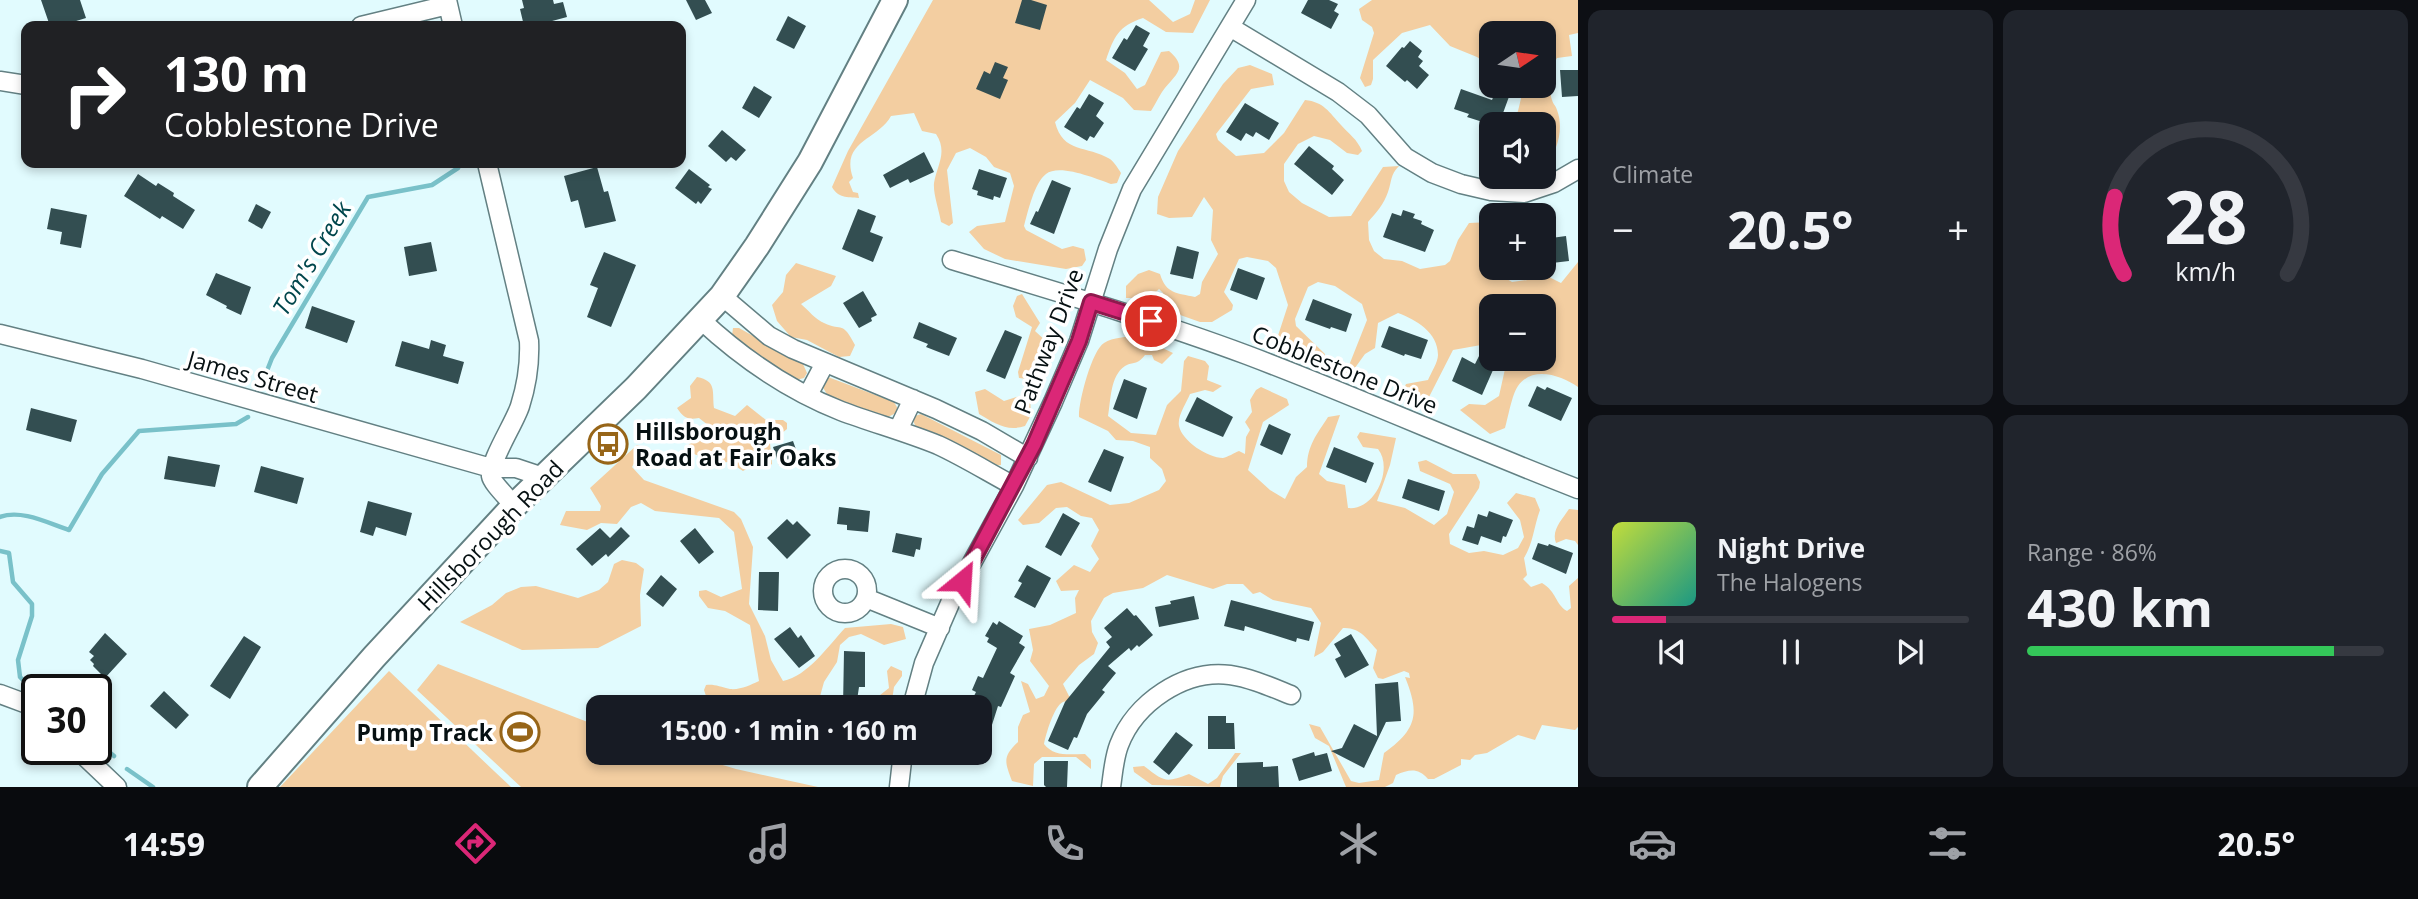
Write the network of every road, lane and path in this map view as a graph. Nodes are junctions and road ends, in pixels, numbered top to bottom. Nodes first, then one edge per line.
1 (895, 0) edge
2 (1246, 0) edge
3 (447, 2) edge
4 (379, 21) edge
5 (452, 21) edge
6 (1230, 27) junction
7 (0, 81) edge
8 (21, 84) edge
9 (488, 168) edge
10 (1578, 169) edge
11 (953, 260) dead end
12 (722, 296) junction
13 (1091, 302) junction
14 (701, 320) junction
15 (0, 334) edge
16 (825, 363) junction
17 (808, 396) junction
18 (912, 399) junction
19 (898, 430) junction
20 (1028, 458) junction
21 (491, 468) junction
22 (543, 477) junction
23 (1014, 486) junction
24 (1578, 489) edge
25 (514, 506) junction
26 (866, 598) dead end
27 (940, 628) junction
28 (0, 694) edge
29 (915, 695) edge
30 (1291, 695) dead end
31 (21, 702) edge
32 (94, 765) edge
33 (902, 765) edge
34 (117, 787) edge
35 (260, 787) edge
36 (899, 787) edge
37 (1111, 787) edge

1 - 12 main road, Hillsborough Road
2 - 6 street, Pathway Drive
3 - 4 street
3 - 5 street
6 - 10 street
6 - 13 street, Pathway Drive
7 - 8 street
9 - 21 street
11 - 13 street, Cobblestone Drive
12 - 14 main road, Hillsborough Road
12 - 16 street
13 - 20 street, Pathway Drive
13 - 24 street, Cobblestone Drive
14 - 17 street
14 - 22 main road, Hillsborough Road
15 - 21 street, James Street
16 - 17 street
16 - 18 street
17 - 19 street
18 - 19 street
18 - 20 street
19 - 23 street
20 - 23 street, Pathway Drive
21 - 22 street, James Street
21 - 25 street
22 - 25 main road, Hillsborough Road
23 - 27 street, Pathway Drive
25 - 35 main road, Hillsborough Road
26 - 27 street
27 - 29 street, Pathway Drive
28 - 31 street
30 - 37 street
32 - 34 street
33 - 36 street

